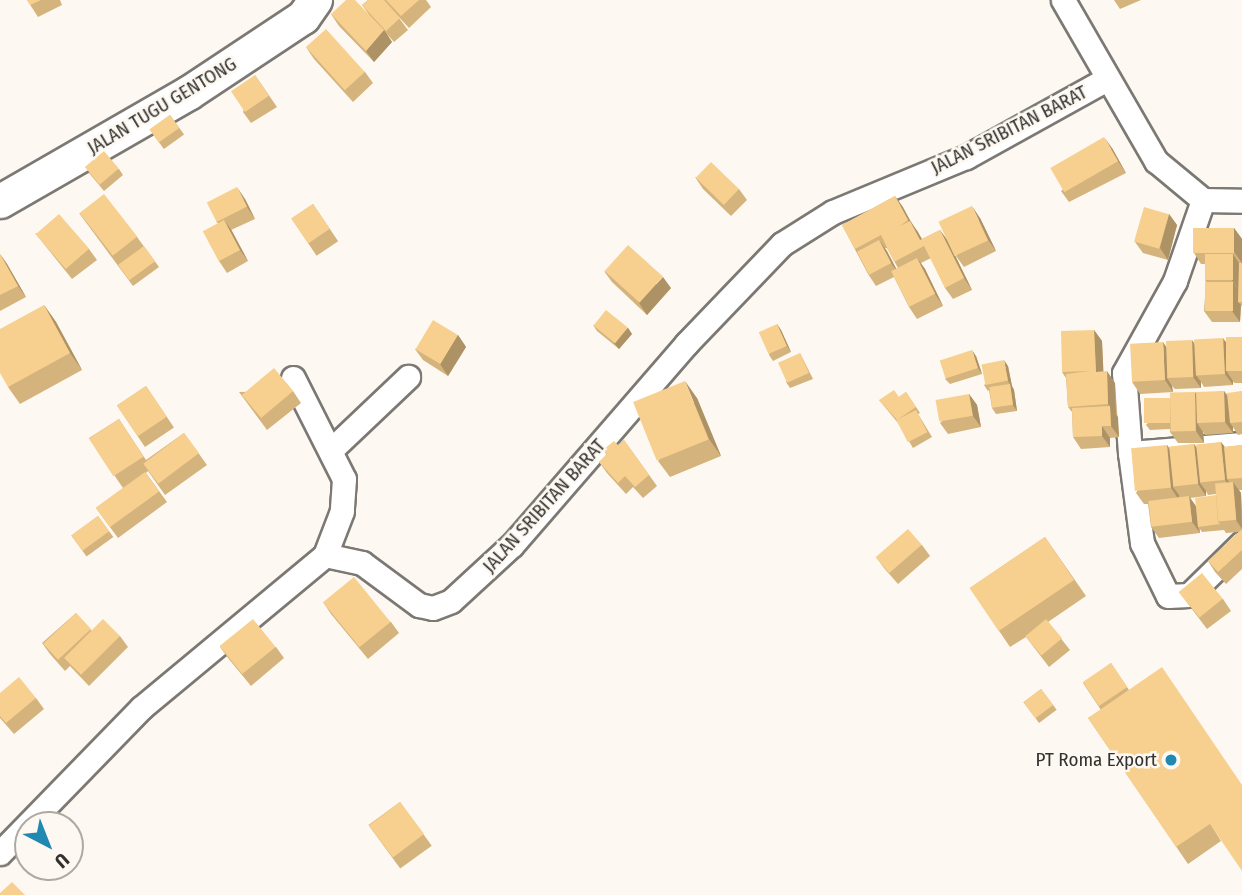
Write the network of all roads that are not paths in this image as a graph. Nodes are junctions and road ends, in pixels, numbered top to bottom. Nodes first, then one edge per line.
1 (315, 0) edge
2 (1063, 0) edge
3 (1105, 80) junction
4 (1203, 200) junction
5 (0, 201) edge
6 (1242, 201) edge
7 (1163, 344) edge
8 (1137, 345) junction
9 (408, 377) dead end
10 (293, 378) dead end
11 (1242, 444) edge
12 (332, 449) junction
13 (1130, 453) junction
14 (1242, 543) edge
15 (325, 555) junction
16 (0, 853) edge

1 - 5 main road, JALAN TUGU GENTONG
2 - 3 street
3 - 4 street
3 - 15 street, JALAN SRIBITAN BARAT
4 - 6 street
4 - 8 street
7 - 8 street
8 - 13 street
9 - 12 street
10 - 12 street
11 - 13 street
12 - 15 street
13 - 14 street
15 - 16 street

